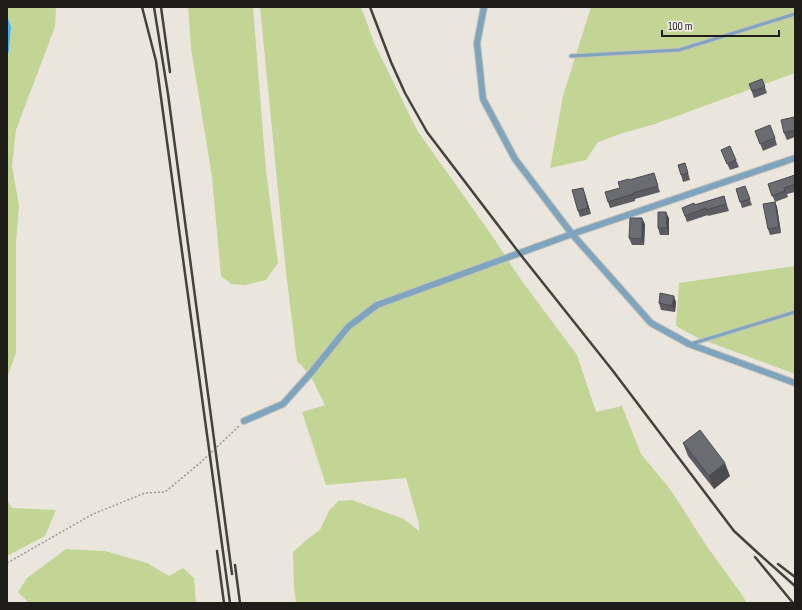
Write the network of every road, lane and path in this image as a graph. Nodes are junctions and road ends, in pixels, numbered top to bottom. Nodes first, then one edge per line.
1 (484, 7) edge
2 (795, 14) edge
3 (571, 56) dead end
4 (795, 158) edge
5 (572, 234) junction
6 (795, 312) edge
7 (689, 344) junction
8 (795, 383) edge
9 (244, 421) joint
10 (7, 563) edge

1 - 5 street
2 - 3 lane
4 - 5 street
5 - 7 street
5 - 9 street
6 - 7 lane
7 - 8 street
9 - 10 path

